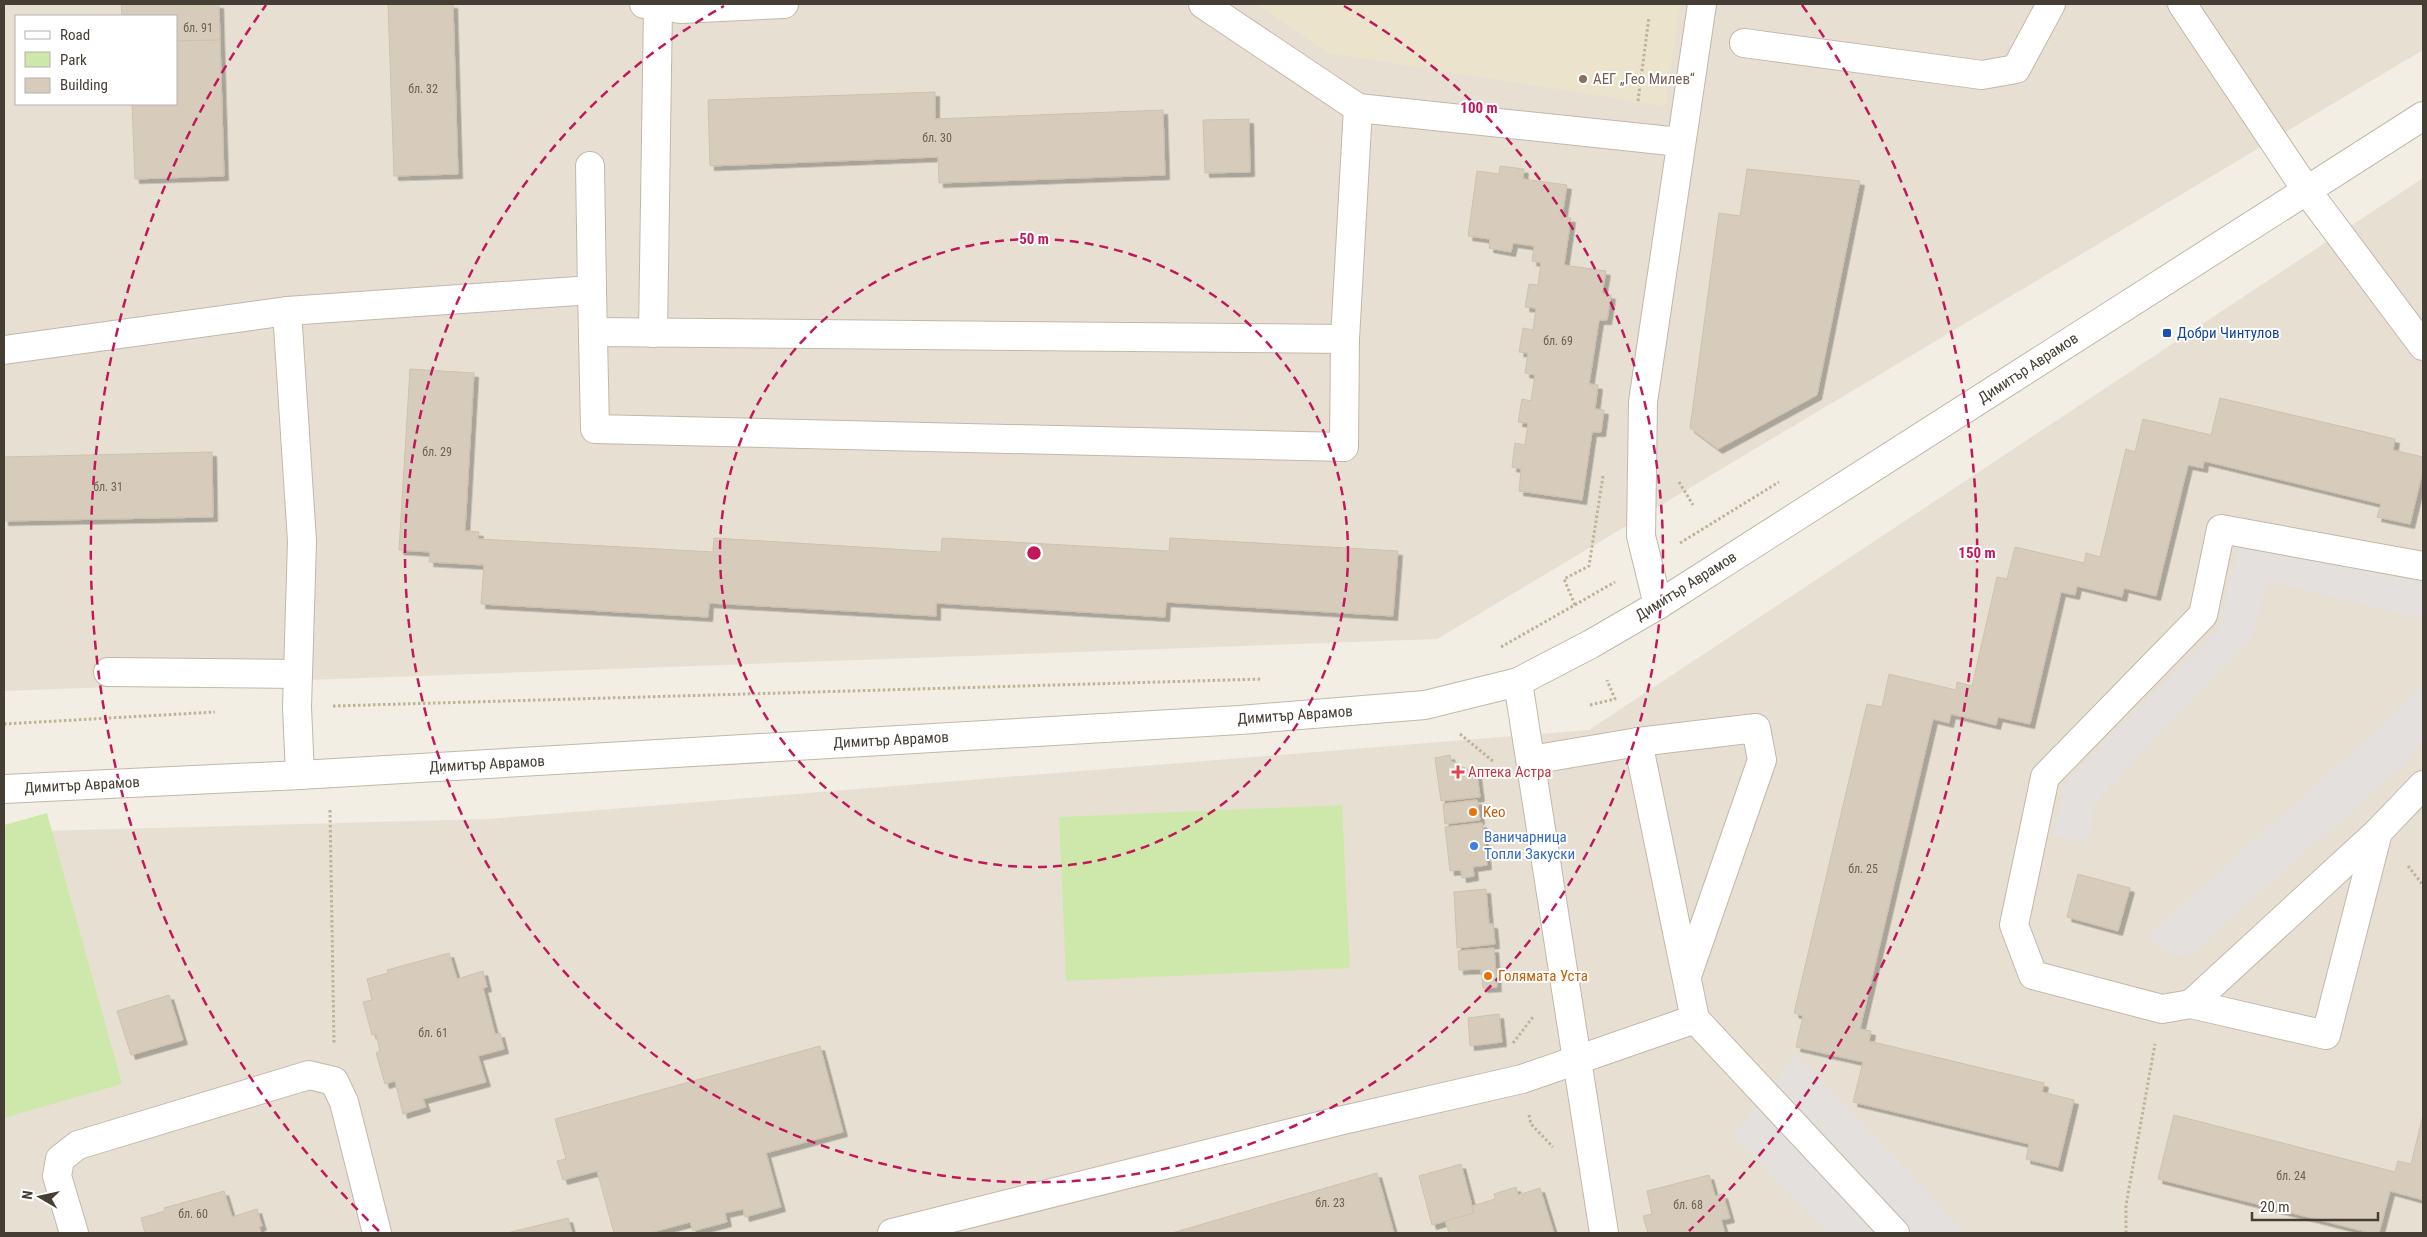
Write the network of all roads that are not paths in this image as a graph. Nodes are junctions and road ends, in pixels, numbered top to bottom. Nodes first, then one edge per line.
1 (784, 4) edge
2 (1203, 4) edge
3 (1702, 4) edge
4 (2051, 4) edge
5 (2182, 4) edge
6 (651, 5) edge
7 (1744, 43) dead end
8 (1358, 108) junction
9 (2423, 116) edge
10 (1680, 142) junction
11 (590, 166) dead end
12 (2307, 190) junction
13 (592, 290) junction
14 (287, 311) junction
15 (593, 332) junction
16 (653, 333) junction
17 (1345, 339) junction
18 (2423, 346) edge
19 (4, 350) edge
20 (2423, 566) edge
21 (1658, 605) junction
22 (108, 672) dead end
23 (298, 674) junction
24 (1518, 682) junction
25 (1638, 742) junction
26 (1531, 760) junction
27 (300, 775) junction
28 (2423, 785) edge
29 (4, 789) edge
30 (2378, 832) junction
31 (1687, 977) junction
32 (2191, 1004) junction
33 (1695, 1018) junction
34 (1576, 1061) junction
35 (74, 1233) edge
36 (377, 1233) edge
37 (892, 1233) edge
38 (1604, 1233) edge
39 (1895, 1233) edge

1 - 6 street
2 - 8 street
3 - 10 street
4 - 7 street
5 - 12 street
6 - 16 street
8 - 10 street
8 - 17 street
9 - 12 street, Димитър Аврамов
10 - 21 street
11 - 13 street
12 - 18 street
12 - 21 street, Димитър Аврамов
13 - 14 street
13 - 15 street
14 - 19 street
14 - 23 street
15 - 16 street
15 - 17 street
16 - 17 street
20 - 32 street
21 - 24 street, Димитър Аврамов
22 - 23 street
23 - 27 street
24 - 26 street
24 - 27 street, Димитър Аврамов
25 - 26 street
25 - 31 street
25 - 31 street
26 - 34 street
27 - 29 street, Димитър Аврамов
28 - 30 street
30 - 32 street
30 - 32 street
31 - 33 street
33 - 34 street
33 - 39 street
34 - 37 street
34 - 38 street
35 - 36 street

